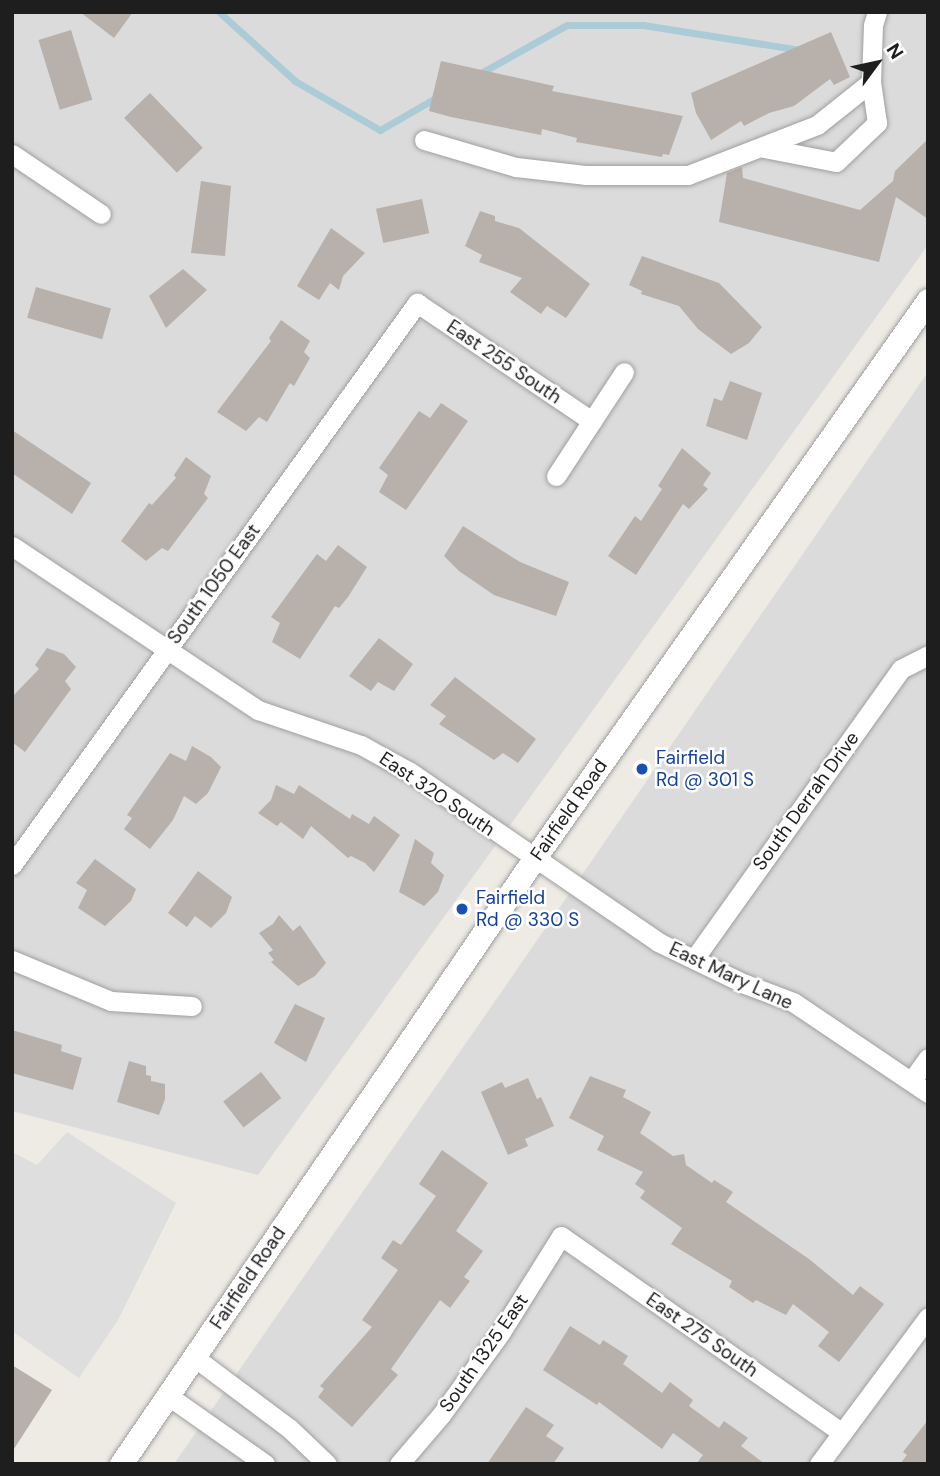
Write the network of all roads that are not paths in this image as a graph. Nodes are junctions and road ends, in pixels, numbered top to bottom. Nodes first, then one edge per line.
1 (877, 12) edge
2 (872, 82) junction
3 (424, 140) dead end
4 (764, 148) junction
5 (12, 154) edge
6 (101, 214) dead end
7 (928, 300) edge
8 (417, 303) joint
9 (624, 372) dead end
10 (592, 421) junction
11 (556, 476) dead end
12 (12, 546) edge
13 (167, 649) junction
14 (928, 655) edge
15 (534, 859) junction
16 (12, 865) edge
17 (694, 959) junction
18 (12, 960) edge
19 (192, 1006) dead end
20 (928, 1058) edge
21 (912, 1080) junction
22 (928, 1093) edge
23 (561, 1236) joint
24 (928, 1317) edge
25 (194, 1357) junction
26 (167, 1395) junction
27 (842, 1433) junction
28 (121, 1464) edge
29 (265, 1464) edge
30 (327, 1464) edge
31 (399, 1464) edge
32 (819, 1464) edge

1 - 2 street
2 - 4 street
2 - 4 street
3 - 4 street
5 - 6 street
7 - 15 street, Fairfield Road
8 - 10 street, East 255 South
8 - 13 street, South 1050 East
9 - 10 street
10 - 11 street
12 - 13 street, East 320 South
13 - 15 street, East 320 South
13 - 16 street, South 1050 East
14 - 17 street, South Derrah Drive
15 - 17 street, East Mary Lane
15 - 25 street, Fairfield Road
17 - 21 street, East Mary Lane
18 - 19 street
20 - 21 street
21 - 22 street, East Mary Lane
23 - 27 street, East 275 South
23 - 31 street, South 1325 East
24 - 27 street
25 - 26 street, Fairfield Road
25 - 30 street
26 - 28 street, Fairfield Road
26 - 29 street
27 - 32 street

